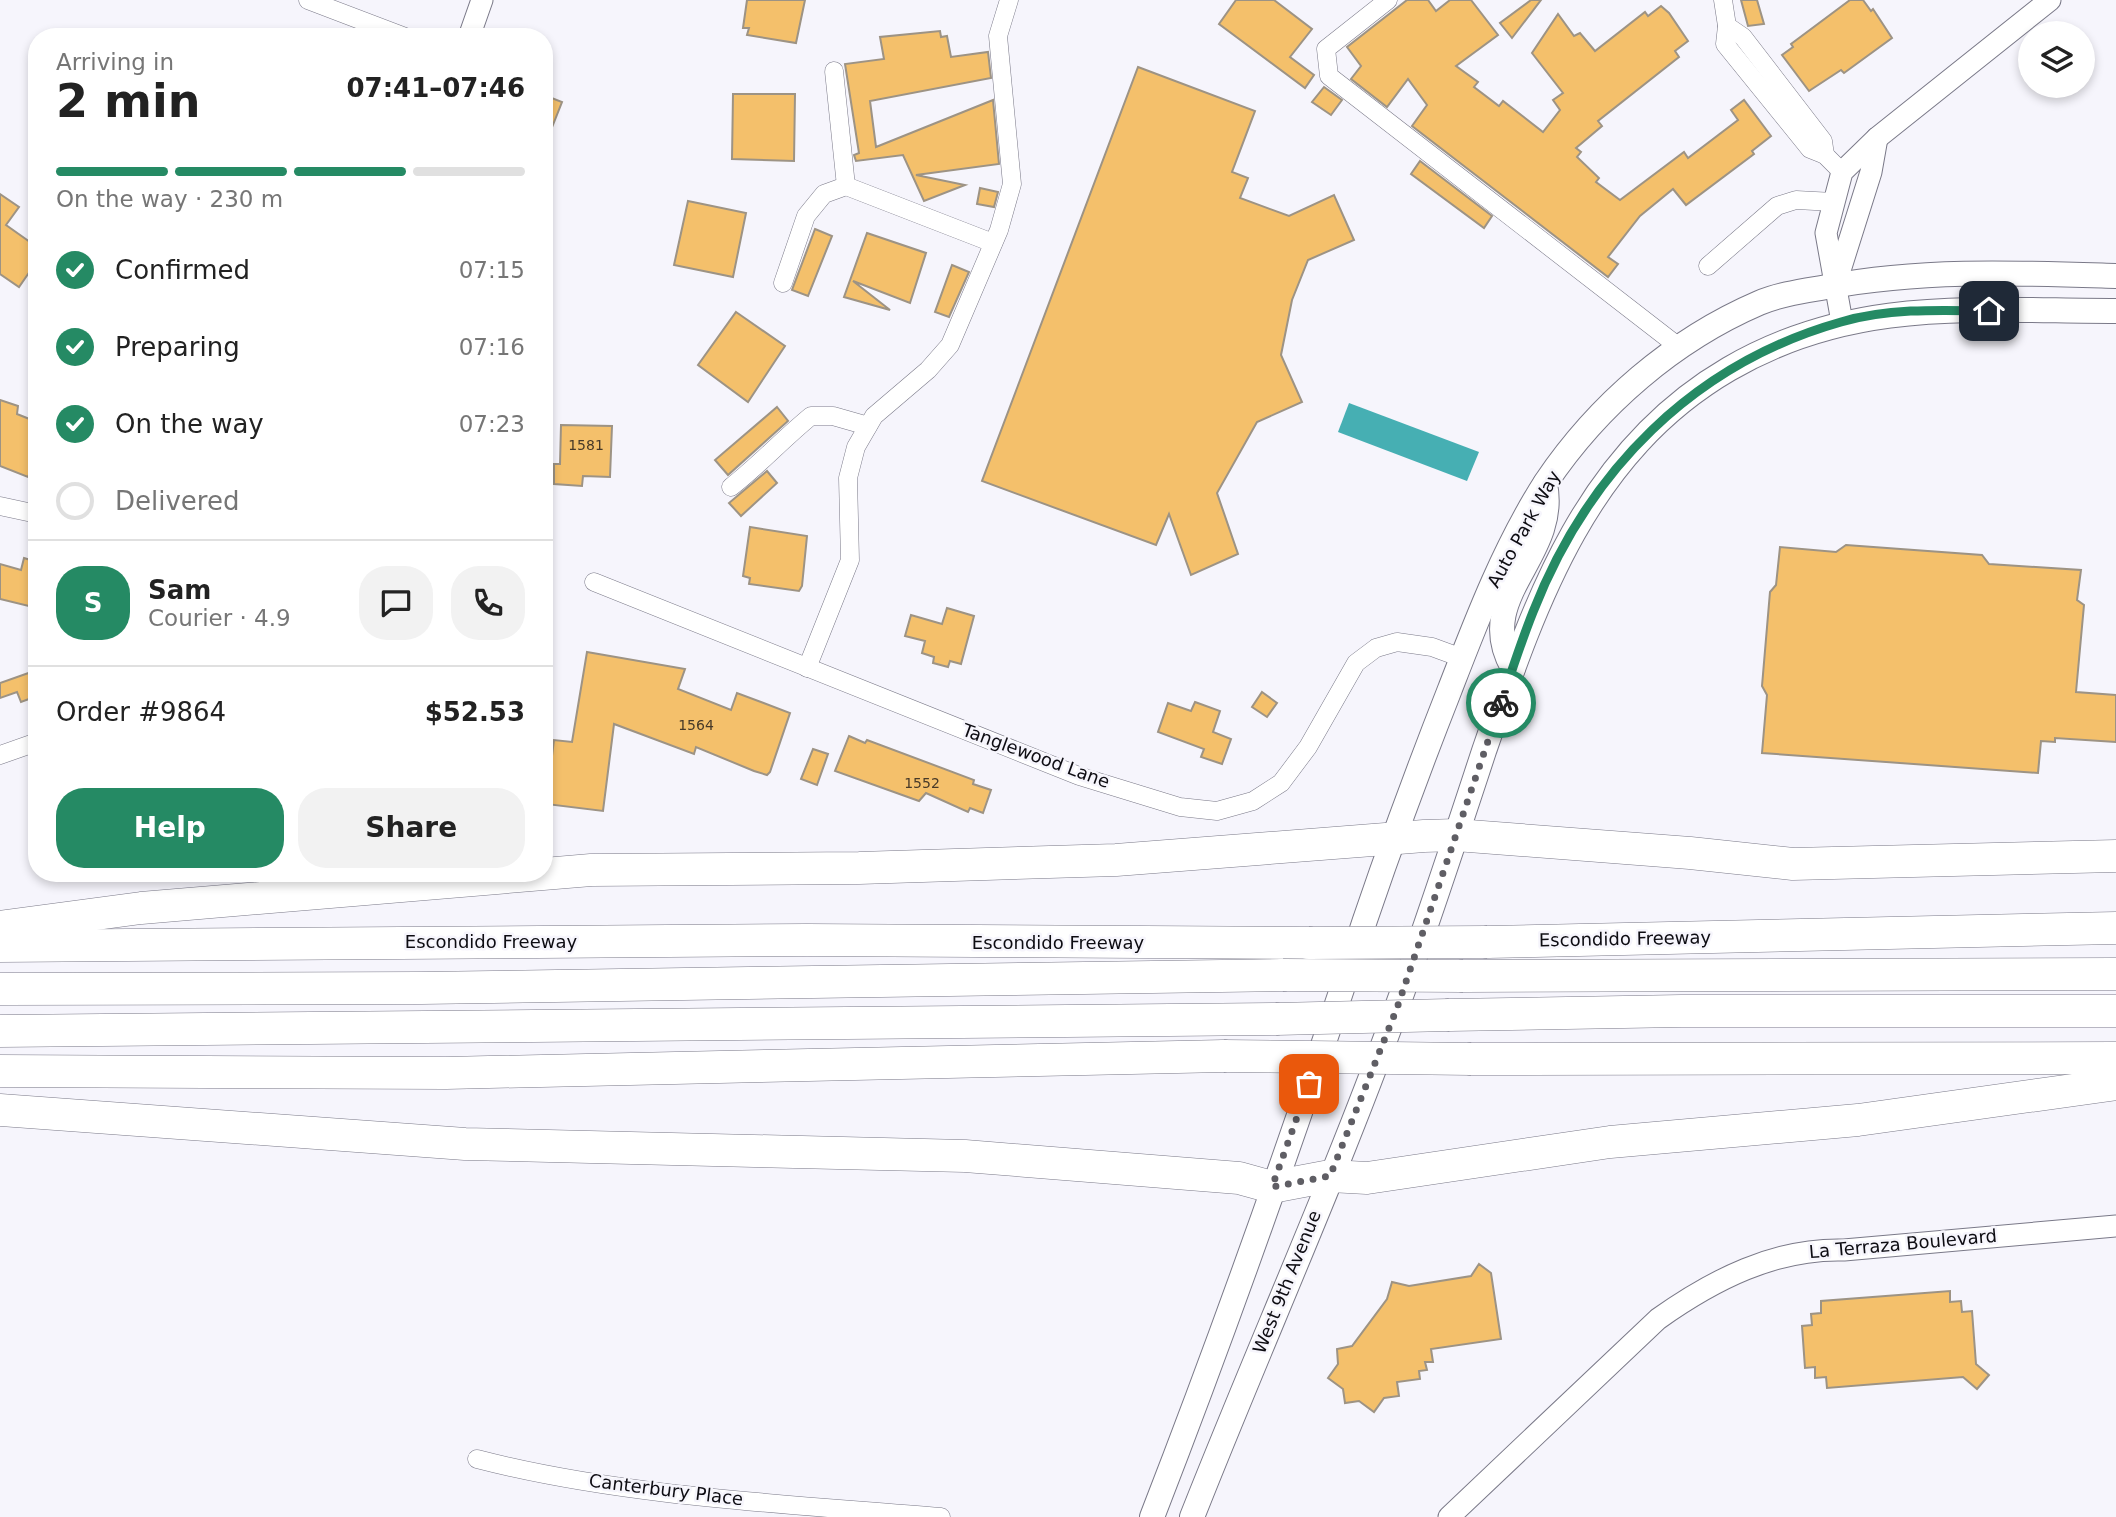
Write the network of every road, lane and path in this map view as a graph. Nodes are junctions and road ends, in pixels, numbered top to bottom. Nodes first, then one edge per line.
1 (308, 0) edge
2 (482, 0) edge
3 (1009, 0) edge
4 (1388, 0) edge
5 (1723, 0) edge
6 (2050, 0) edge
7 (381, 28) edge
8 (472, 28) edge
9 (834, 71) dead end
10 (1877, 138) junction
11 (1842, 172) junction
12 (846, 186) junction
13 (1834, 202) junction
14 (993, 243) junction
15 (1708, 265) dead end
16 (2116, 276) edge
17 (783, 283) dead end
18 (1836, 285) junction
19 (2116, 311) edge
20 (1842, 322) junction
21 (1679, 347) junction
22 (868, 426) junction
23 (1545, 484) junction
24 (731, 487) dead end
25 (0, 506) edge
26 (28, 512) edge
27 (594, 582) dead end
28 (1462, 658) junction
29 (807, 668) junction
30 (1513, 668) junction
31 (28, 745) edge
32 (0, 755) edge
33 (1456, 835) junction
34 (1391, 838) junction
35 (2116, 856) edge
36 (553, 873) edge
37 (449, 882) edge
38 (0, 927) edge
39 (2116, 928) edge
40 (0, 946) edge
41 (2116, 975) edge
42 (0, 989) edge
43 (2116, 1011) edge
44 (0, 1031) edge
45 (2116, 1058) edge
46 (0, 1071) edge
47 (2116, 1084) edge
48 (0, 1111) edge
49 (1330, 1176) junction
50 (1272, 1187) junction
51 (2116, 1226) edge
52 (477, 1459) dead end
53 (941, 1517) edge
54 (1152, 1517) edge
55 (1192, 1517) edge
56 (1449, 1517) edge

1 - 7 street
2 - 8 street
3 - 14 street
4 - 21 street
5 - 11 street
6 - 10 street
9 - 12 street
10 - 11 street
10 - 18 street
11 - 13 street
12 - 14 street
12 - 17 street
13 - 15 street
13 - 18 street
14 - 22 street
16 - 18 main road, Auto Park Way
18 - 20 street
18 - 21 main road, Auto Park Way
19 - 20 main road
20 - 30 main road
21 - 23 main road, Auto Park Way
22 - 24 street
22 - 29 street
23 - 28 main road, Auto Park Way
23 - 30 main road
25 - 26 street
27 - 29 street, Tanglewood Lane
28 - 29 street, Tanglewood Lane
28 - 34 main road, Auto Park Way
30 - 33 main road
31 - 32 street
33 - 34 highway
33 - 35 highway
33 - 49 main road, West 9th Avenue
34 - 36 highway
34 - 50 main road, Auto Park Way
37 - 38 highway
39 - 40 highway, Escondido Freeway, bridge
41 - 42 highway, bridge
43 - 44 highway, bridge
45 - 46 highway, bridge
47 - 49 highway
48 - 50 highway
49 - 50 highway
49 - 55 main road, West 9th Avenue
50 - 54 main road
51 - 56 street, La Terraza Boulevard
52 - 53 street, Canterbury Place

